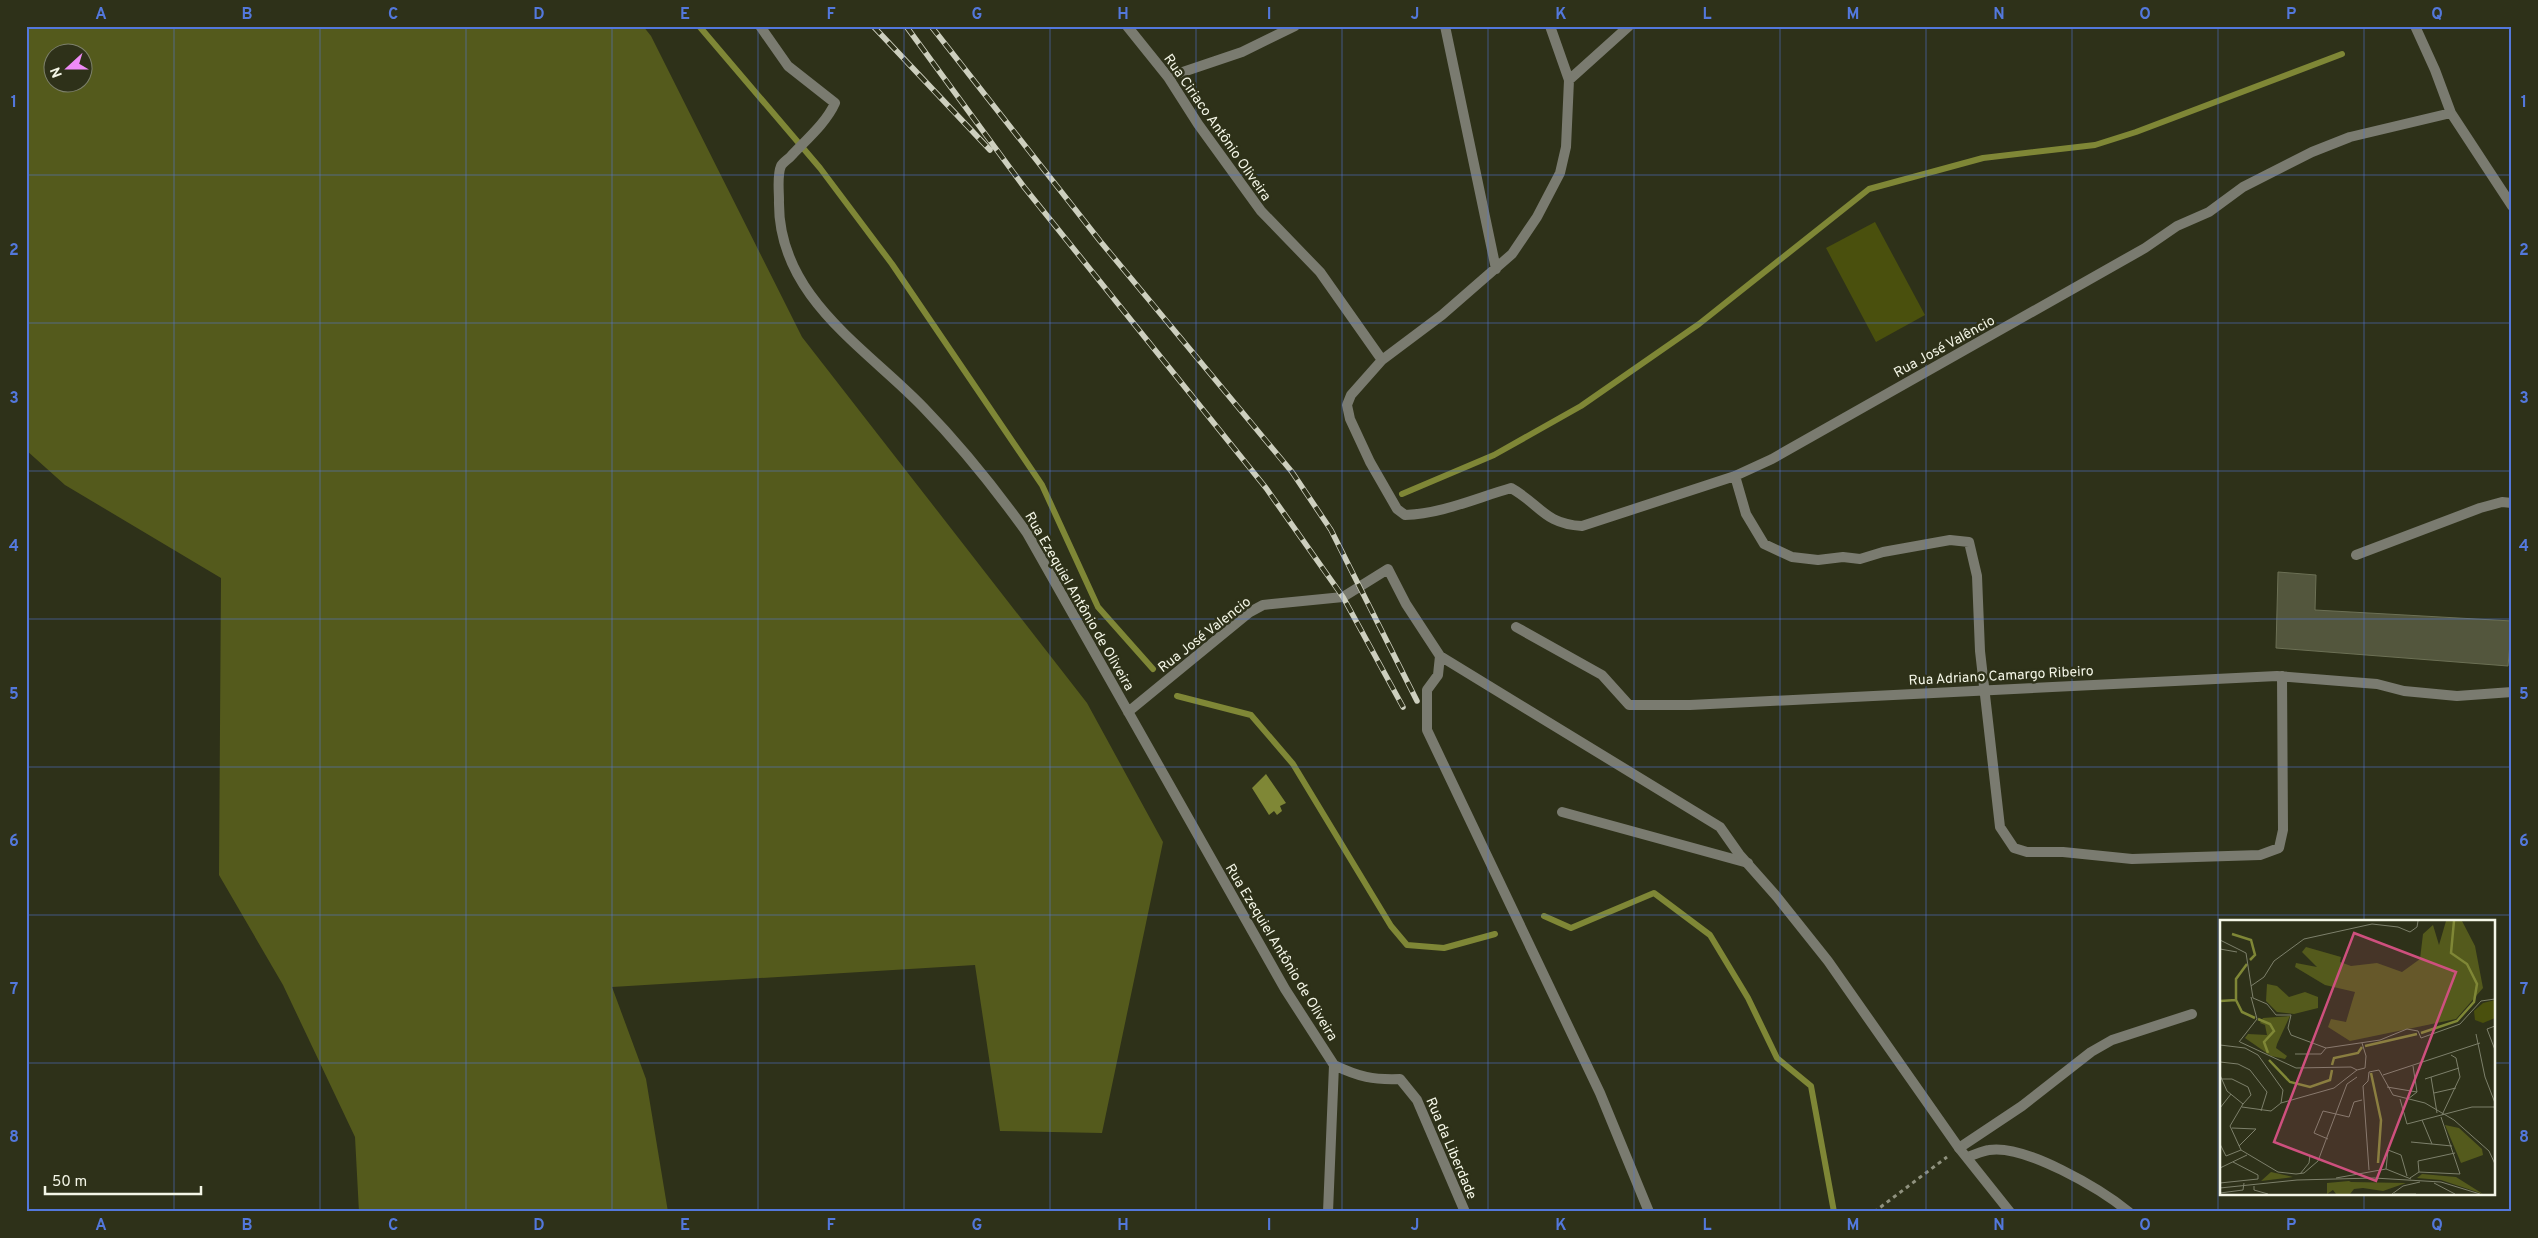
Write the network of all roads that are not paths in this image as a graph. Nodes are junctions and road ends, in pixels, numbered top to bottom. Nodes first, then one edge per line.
1 (760, 26) edge
2 (1126, 26) edge
3 (1295, 26) edge
4 (1445, 26) edge
5 (1550, 26) edge
6 (1629, 26) edge
7 (2415, 26) edge
8 (1168, 77) junction
9 (1569, 80) junction
10 (2451, 113) junction
11 (2512, 206) edge
12 (1496, 269) junction
13 (1382, 360) junction
14 (1735, 476) junction
15 (2512, 503) edge
16 (2356, 555) dead end
17 (1516, 628) dead end
18 (1440, 656) junction
19 (2282, 676) junction
20 (1985, 690) junction
21 (2512, 692) edge
22 (1128, 712) junction
23 (1562, 812) dead end
24 (1748, 863) junction
25 (2192, 1014) dead end
26 (1334, 1065) junction
27 (1959, 1148) junction
28 (1967, 1157) junction
29 (1328, 1212) edge
30 (1465, 1212) edge
31 (1649, 1212) edge
32 (2010, 1212) edge
33 (2129, 1212) edge

1 - 22 street, Rua Ezequiel Antônio de Oliveira
2 - 8 street, Rua Ciriaco Antônio Oliveira
3 - 8 street
4 - 12 street
5 - 9 street
6 - 9 street
7 - 10 street
8 - 13 street, Rua Ciriaco Antônio Oliveira
9 - 12 street
10 - 11 street
10 - 14 street, Rua José Valêncio
12 - 13 street
13 - 14 street, Rua José Valêncio
14 - 20 street
15 - 16 street
17 - 20 street, Rua Adriano Camargo Ribeiro
18 - 22 street, Rua José Valencio
18 - 24 street
18 - 31 street
19 - 20 street, Rua Adriano Camargo Ribeiro
19 - 20 street
19 - 21 street, Rua Adriano Camargo Ribeiro
22 - 26 street, Rua Ezequiel Antônio de Oliveira
23 - 24 street
24 - 27 street
25 - 27 street
26 - 29 street
26 - 30 street, Rua da Liberdade
27 - 28 street
28 - 32 street
28 - 33 street

